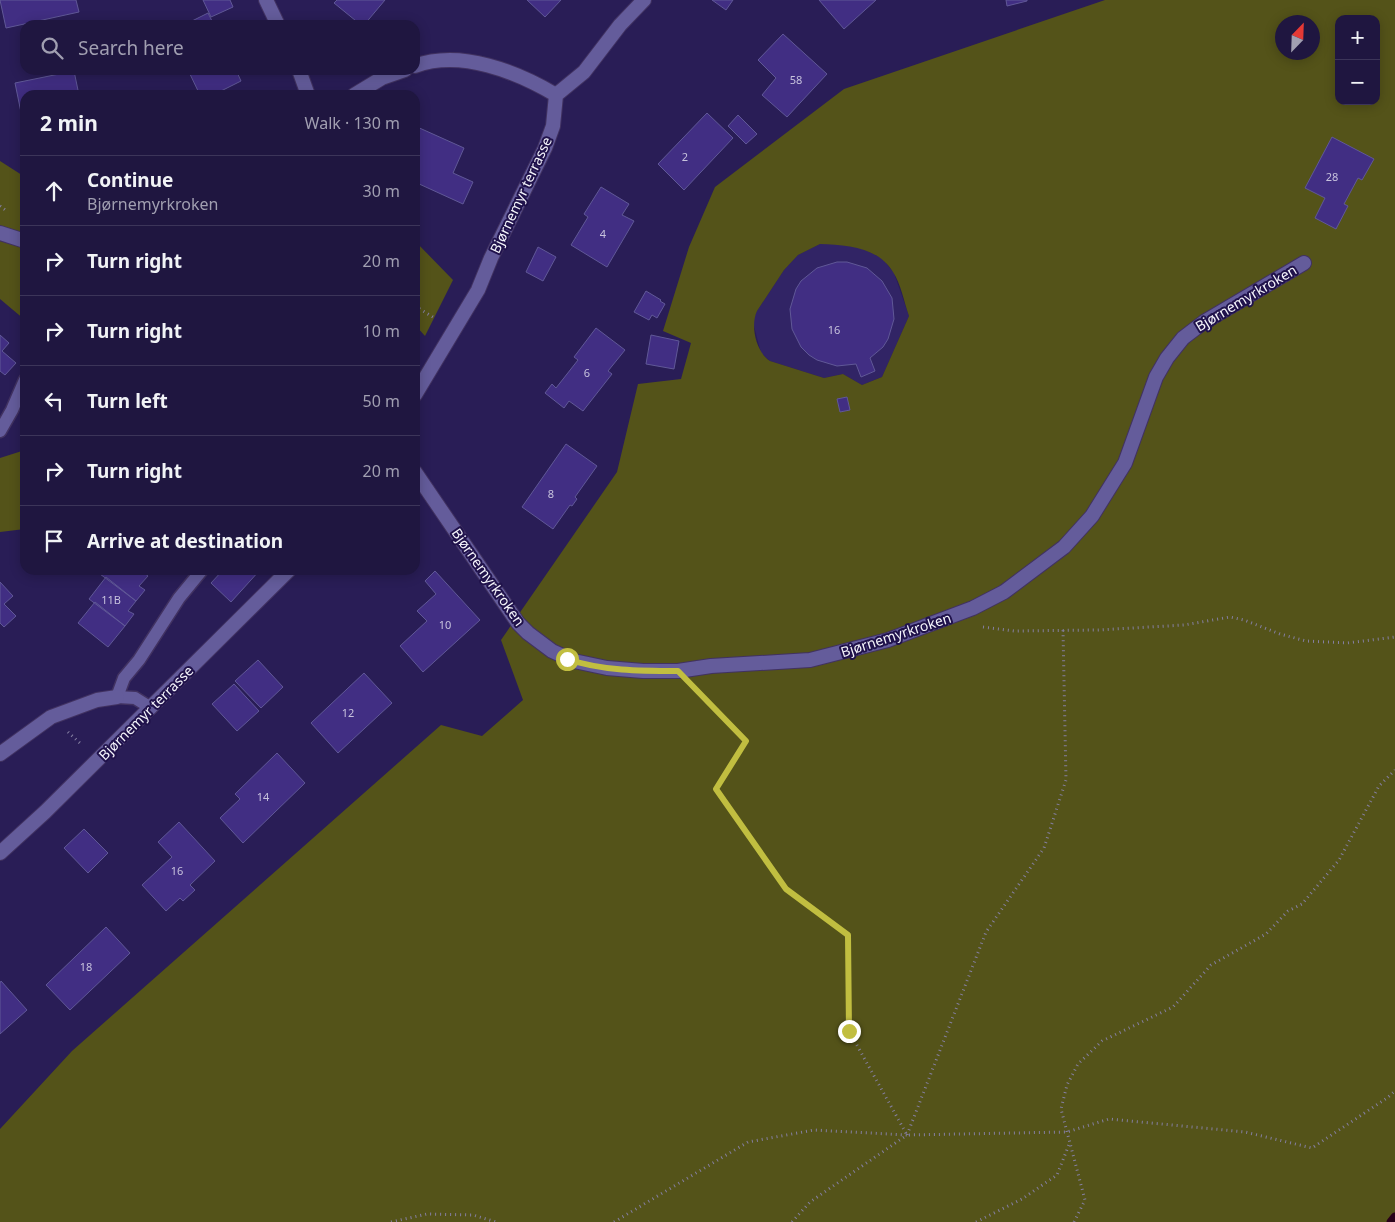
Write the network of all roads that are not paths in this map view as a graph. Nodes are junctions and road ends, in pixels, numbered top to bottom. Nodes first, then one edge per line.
1 (266, 0) edge
2 (644, 0) edge
3 (276, 20) edge
4 (420, 65) edge
5 (301, 75) edge
6 (391, 75) edge
7 (306, 90) edge
8 (362, 90) edge
9 (556, 96) junction
10 (0, 233) edge
11 (20, 239) edge
12 (1304, 263) dead end
13 (420, 387) edge
14 (20, 392) edge
15 (0, 431) edge
16 (420, 479) edge
17 (198, 575) edge
18 (284, 575) edge
19 (117, 697) junction
20 (151, 708) junction
21 (0, 754) edge
22 (0, 853) edge

1 - 3 street
2 - 9 street
4 - 9 street
5 - 7 street
6 - 8 street
9 - 13 street, Bjørnemyr terrasse
10 - 11 street
12 - 16 street, Bjørnemyrkroken
14 - 15 lane
17 - 19 lane
18 - 20 street, Bjørnemyr terrasse
19 - 20 lane
19 - 21 street
20 - 22 street, Bjørnemyr terrasse

